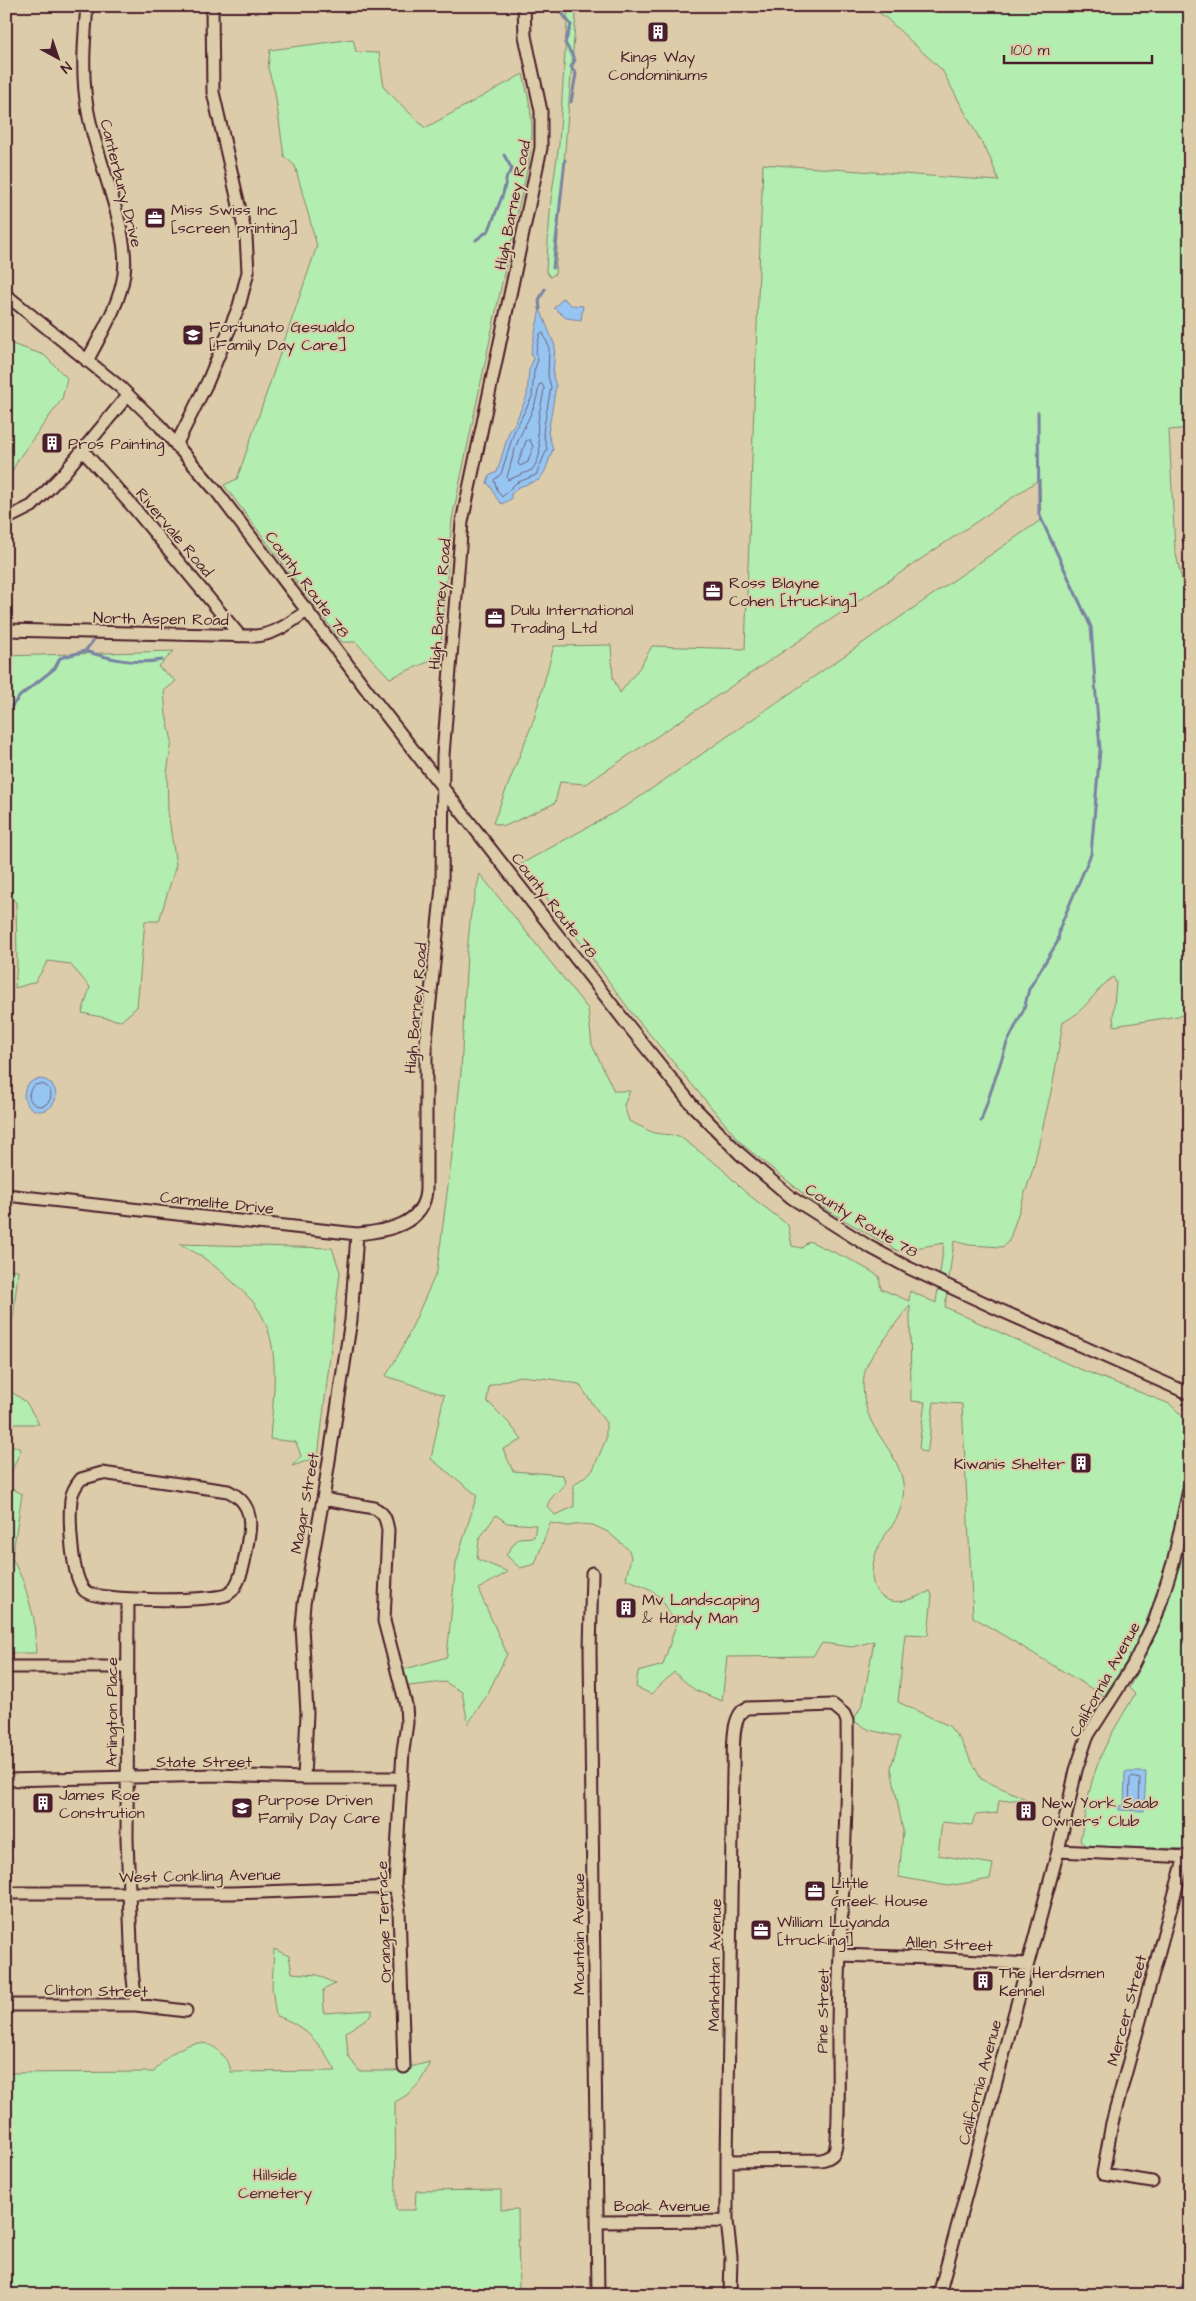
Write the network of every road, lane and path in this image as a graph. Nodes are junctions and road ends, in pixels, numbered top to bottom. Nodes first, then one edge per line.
1 (87, 6) edge
2 (212, 6) edge
3 (524, 6) edge
4 (6, 296) edge
5 (88, 361) junction
6 (128, 395) junction
7 (176, 445) junction
8 (83, 451) junction
9 (6, 519) edge
10 (308, 610) junction
11 (6, 630) edge
12 (240, 636) junction
13 (442, 788) junction
14 (6, 1195) edge
15 (420, 1212) joint
16 (357, 1234) junction
17 (1190, 1394) edge
18 (1190, 1485) edge
19 (323, 1499) junction
20 (592, 1573) dead end
21 (128, 1599) junction
22 (6, 1667) edge
23 (126, 1667) junction
24 (844, 1714) joint
25 (128, 1778) junction
26 (304, 1778) junction
27 (402, 1778) junction
28 (6, 1780) edge
29 (1058, 1851) junction
30 (1188, 1857) edge
31 (395, 1887) junction
32 (6, 1893) edge
33 (128, 1893) junction
34 (840, 1955) junction
35 (1027, 1964) junction
36 (6, 2005) edge
37 (136, 2005) junction
38 (186, 2011) dead end
39 (404, 2067) dead end
40 (727, 2161) junction
41 (1152, 2182) dead end
42 (727, 2221) junction
43 (598, 2222) junction
44 (598, 2295) edge
45 (730, 2295) edge
46 (939, 2295) edge

1 - 5 street, Canterbury Drive
2 - 7 street
3 - 13 street, High Barney Road
4 - 5 street, County Route 78
5 - 6 street, County Route 78
6 - 7 street, County Route 78
6 - 8 street
7 - 10 street, County Route 78
8 - 9 street
8 - 12 street, Rivervale Road
10 - 12 street, North Aspen Road
10 - 13 street, County Route 78
11 - 12 street, North Aspen Road
13 - 15 street, High Barney Road
13 - 17 street, County Route 78
14 - 16 street, Carmelite Drive
15 - 16 street, Carmelite Drive
16 - 19 street, Magar Street
18 - 29 street, California Avenue
19 - 26 street, Magar Street
19 - 27 street, Orange Terrace
20 - 43 street, Mountain Avenue
21 - 21 street
21 - 23 street, Arlington Place
22 - 23 street
23 - 25 street, Arlington Place
24 - 34 street, Pine Street
24 - 40 street, Manhattan Avenue
25 - 26 street, State Street
25 - 28 street, State Street
25 - 33 street, Arlington Place
26 - 27 street, State Street
27 - 31 street, Orange Terrace
29 - 30 street
29 - 35 street, California Avenue
30 - 41 street, Mercer Street
31 - 33 street, West Conkling Avenue
31 - 39 street, Orange Terrace
32 - 33 street, West Conkling Avenue
33 - 37 street, Arlington Place
34 - 35 street, Allen Street
34 - 40 street, Pine Street
35 - 46 street, California Avenue
36 - 37 street, Clinton Street
37 - 38 street, Clinton Street
40 - 42 street, Manhattan Avenue
42 - 43 street, Boak Avenue
42 - 45 street, Manhattan Avenue
43 - 44 street, Mountain Avenue

